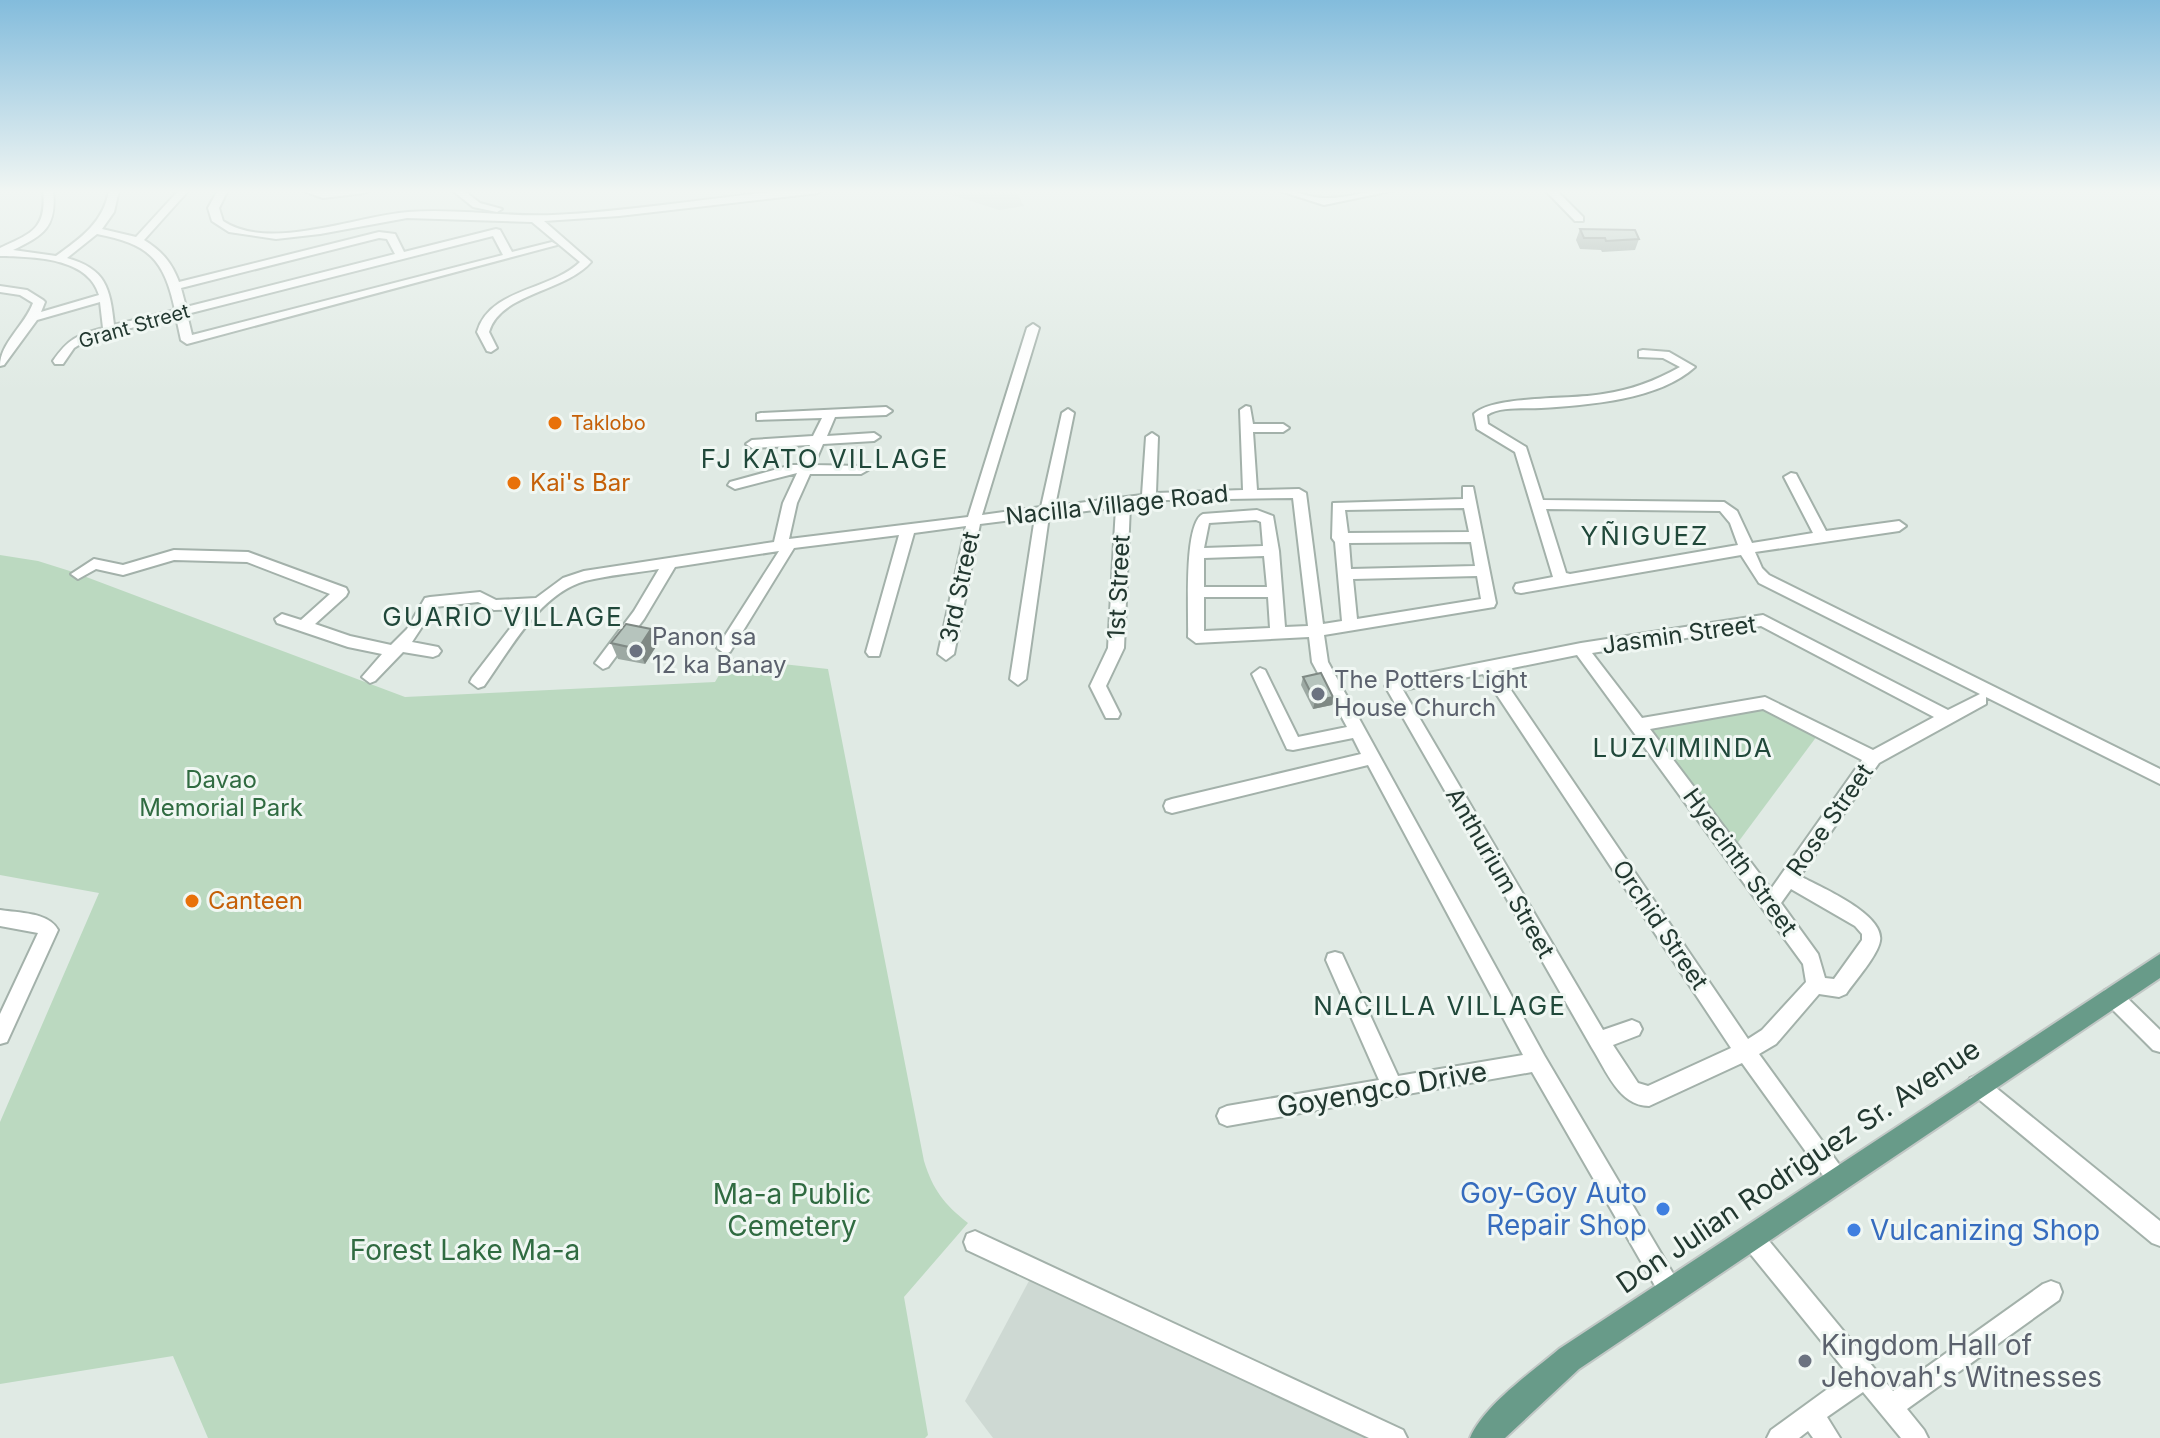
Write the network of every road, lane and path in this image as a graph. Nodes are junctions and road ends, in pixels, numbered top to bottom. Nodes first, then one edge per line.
1 (33, 257) edge
2 (60, 257) edge
3 (163, 257) edge
4 (291, 257) edge
5 (397, 257) edge
6 (505, 257) edge
7 (580, 257) edge
8 (57, 260) junction
9 (176, 286) junction
10 (0, 289) edge
11 (104, 297) junction
12 (181, 312) junction
13 (33, 318) junction
14 (1033, 328) dead end
15 (109, 330) junction
16 (491, 348) dead end
17 (1643, 354) dead end
18 (59, 361) dead end
19 (0, 362) edge
20 (1246, 410) dead end
21 (886, 411) dead end
22 (1068, 413) dead end
23 (830, 414) junction
24 (761, 417) dead end
25 (1247, 428) junction
26 (1283, 428) dead end
27 (874, 437) dead end
28 (1152, 437) dead end
29 (818, 440) junction
30 (752, 444) dead end
31 (804, 469) junction
32 (861, 470) dead end
33 (1791, 477) dead end
34 (735, 485) dead end
35 (1250, 493) junction
36 (1149, 498) junction
37 (1123, 501) junction
38 (1539, 504) junction
39 (1045, 512) junction
40 (974, 520) junction
41 (1899, 526) dead end
42 (908, 529) junction
43 (1822, 536) junction
44 (1477, 537) junction
45 (1339, 538) junction
46 (785, 545) junction
47 (1747, 550) junction
48 (1272, 551) junction
49 (1197, 553) junction
50 (671, 561) junction
51 (1483, 571) junction
52 (78, 574) dead end
53 (1344, 574) junction
54 (1570, 579) junction
55 (1521, 588) dead end
56 (1196, 592) junction
57 (1275, 592) junction
58 (539, 603) junction
59 (282, 619) dead end
60 (304, 626) junction
61 (1350, 626) junction
62 (1314, 631) junction
63 (1278, 633) junction
64 (725, 648) dead end
65 (395, 649) junction
66 (1581, 649) junction
67 (433, 651) dead end
68 (874, 652) dead end
69 (946, 654) dead end
70 (603, 663) dead end
71 (1486, 666) junction
72 (1260, 674) dead end
73 (370, 677) dead end
74 (1018, 679) dead end
75 (478, 682) dead end
76 (1393, 686) joint
77 (1980, 700) dead end
78 (1112, 714) dead end
79 (1946, 716) junction
80 (1639, 725) junction
81 (1356, 731) junction
82 (1371, 758) junction
83 (1873, 758) junction
84 (2160, 777) edge
85 (1172, 806) dead end
86 (1788, 878) junction
87 (1771, 903) junction
88 (0, 918) edge
89 (1335, 960) dead end
90 (2160, 965) edge
91 (1815, 985) junction
92 (2112, 996) junction
93 (1632, 1029) dead end
94 (0, 1035) edge
95 (1599, 1041) junction
96 (2160, 1043) edge
97 (1745, 1052) junction
98 (1537, 1062) junction
99 (1977, 1085) junction
100 (1393, 1088) junction
101 (1227, 1116) dead end
102 (1839, 1181) junction
103 (2160, 1235) edge
104 (1752, 1238) junction
105 (975, 1242) dead end
106 (1670, 1290) junction
107 (2051, 1292) dead end
108 (1865, 1376) junction
109 (1890, 1407) junction
110 (1811, 1415) junction
111 (1395, 1438) edge
112 (1485, 1438) edge
113 (1779, 1438) edge
114 (1828, 1438) edge
115 (1916, 1438) edge

1 - 8 street
2 - 8 street
3 - 9 street
4 - 9 street
5 - 12 street, Grant Street
6 - 12 street
7 - 16 street
8 - 11 street
9 - 12 street
10 - 13 street
11 - 13 street
11 - 15 street
12 - 15 street, Grant Street
13 - 19 street
14 - 40 street, 3rd Street
15 - 18 street, Grant Street
17 - 38 street
20 - 25 street
21 - 23 street
22 - 39 street
23 - 24 street
23 - 29 street
25 - 26 street
25 - 35 street
27 - 29 street
28 - 36 street
29 - 30 street
29 - 31 street
31 - 32 street
31 - 34 street
31 - 46 street
33 - 43 street
35 - 36 street, Nacilla Village Road
35 - 62 street, Nacilla Village Road
36 - 37 street, Nacilla Village Road
37 - 39 street, Nacilla Village Road
37 - 78 street, 1st Street
38 - 47 street
38 - 54 street
39 - 40 street, Nacilla Village Road
39 - 74 street
40 - 42 street, Nacilla Village Road
40 - 69 street, 3rd Street
41 - 43 street
42 - 46 street, Nacilla Village Road
42 - 68 street
43 - 47 street
44 - 45 street
44 - 45 street
44 - 51 street
45 - 53 street
46 - 50 street, Nacilla Village Road
46 - 64 street
47 - 54 street
47 - 84 street
48 - 49 street
48 - 49 street
48 - 57 street
49 - 56 street
50 - 58 street, Nacilla Village Road
50 - 70 street
51 - 53 street
51 - 61 street
52 - 60 street
53 - 61 street
54 - 55 street
56 - 57 street
56 - 63 street
57 - 63 street
58 - 65 street
58 - 75 street, Nacilla Village Road
59 - 60 street
60 - 65 street
61 - 62 street
62 - 63 street
62 - 81 street, Nacilla Village Road
65 - 67 street
65 - 73 street
66 - 71 street, Jasmin Street
66 - 79 street, Jasmin Street
66 - 80 street, Hyacinth Street
71 - 76 street, Jasmin Street
71 - 97 street, Orchid Street
72 - 81 street
76 - 95 street, Anthurium Street
77 - 79 street, Rose Street
79 - 83 street, Rose Street
80 - 83 street
80 - 87 street, Hyacinth Street
81 - 82 street, Nacilla Village Road
82 - 85 street
82 - 98 street, Nacilla Village Road
83 - 86 street, Rose Street
86 - 87 street, Rose Street
86 - 91 street
87 - 91 street, Hyacinth Street
88 - 94 street
89 - 100 street
90 - 92 main road, Don Julian Rodriguez Sr. Avenue
91 - 97 street
92 - 96 street
92 - 99 main road, Don Julian Rodriguez Sr. Avenue
93 - 95 street
95 - 97 street, Anthurium Street
97 - 102 street, Orchid Street
98 - 100 street, Goyengco Drive
98 - 106 street, Nacilla Village Road
99 - 102 main road, Don Julian Rodriguez Sr. Avenue
99 - 103 street
100 - 101 street, Goyengco Drive
102 - 104 main road, Don Julian Rodriguez Sr. Avenue
104 - 106 main road, Don Julian Rodriguez Sr. Avenue
104 - 108 street
105 - 111 street
106 - 112 main road, Don Julian Rodriguez Sr. Avenue
107 - 109 street
108 - 109 street
108 - 110 street
109 - 115 street
110 - 113 street
110 - 114 street

